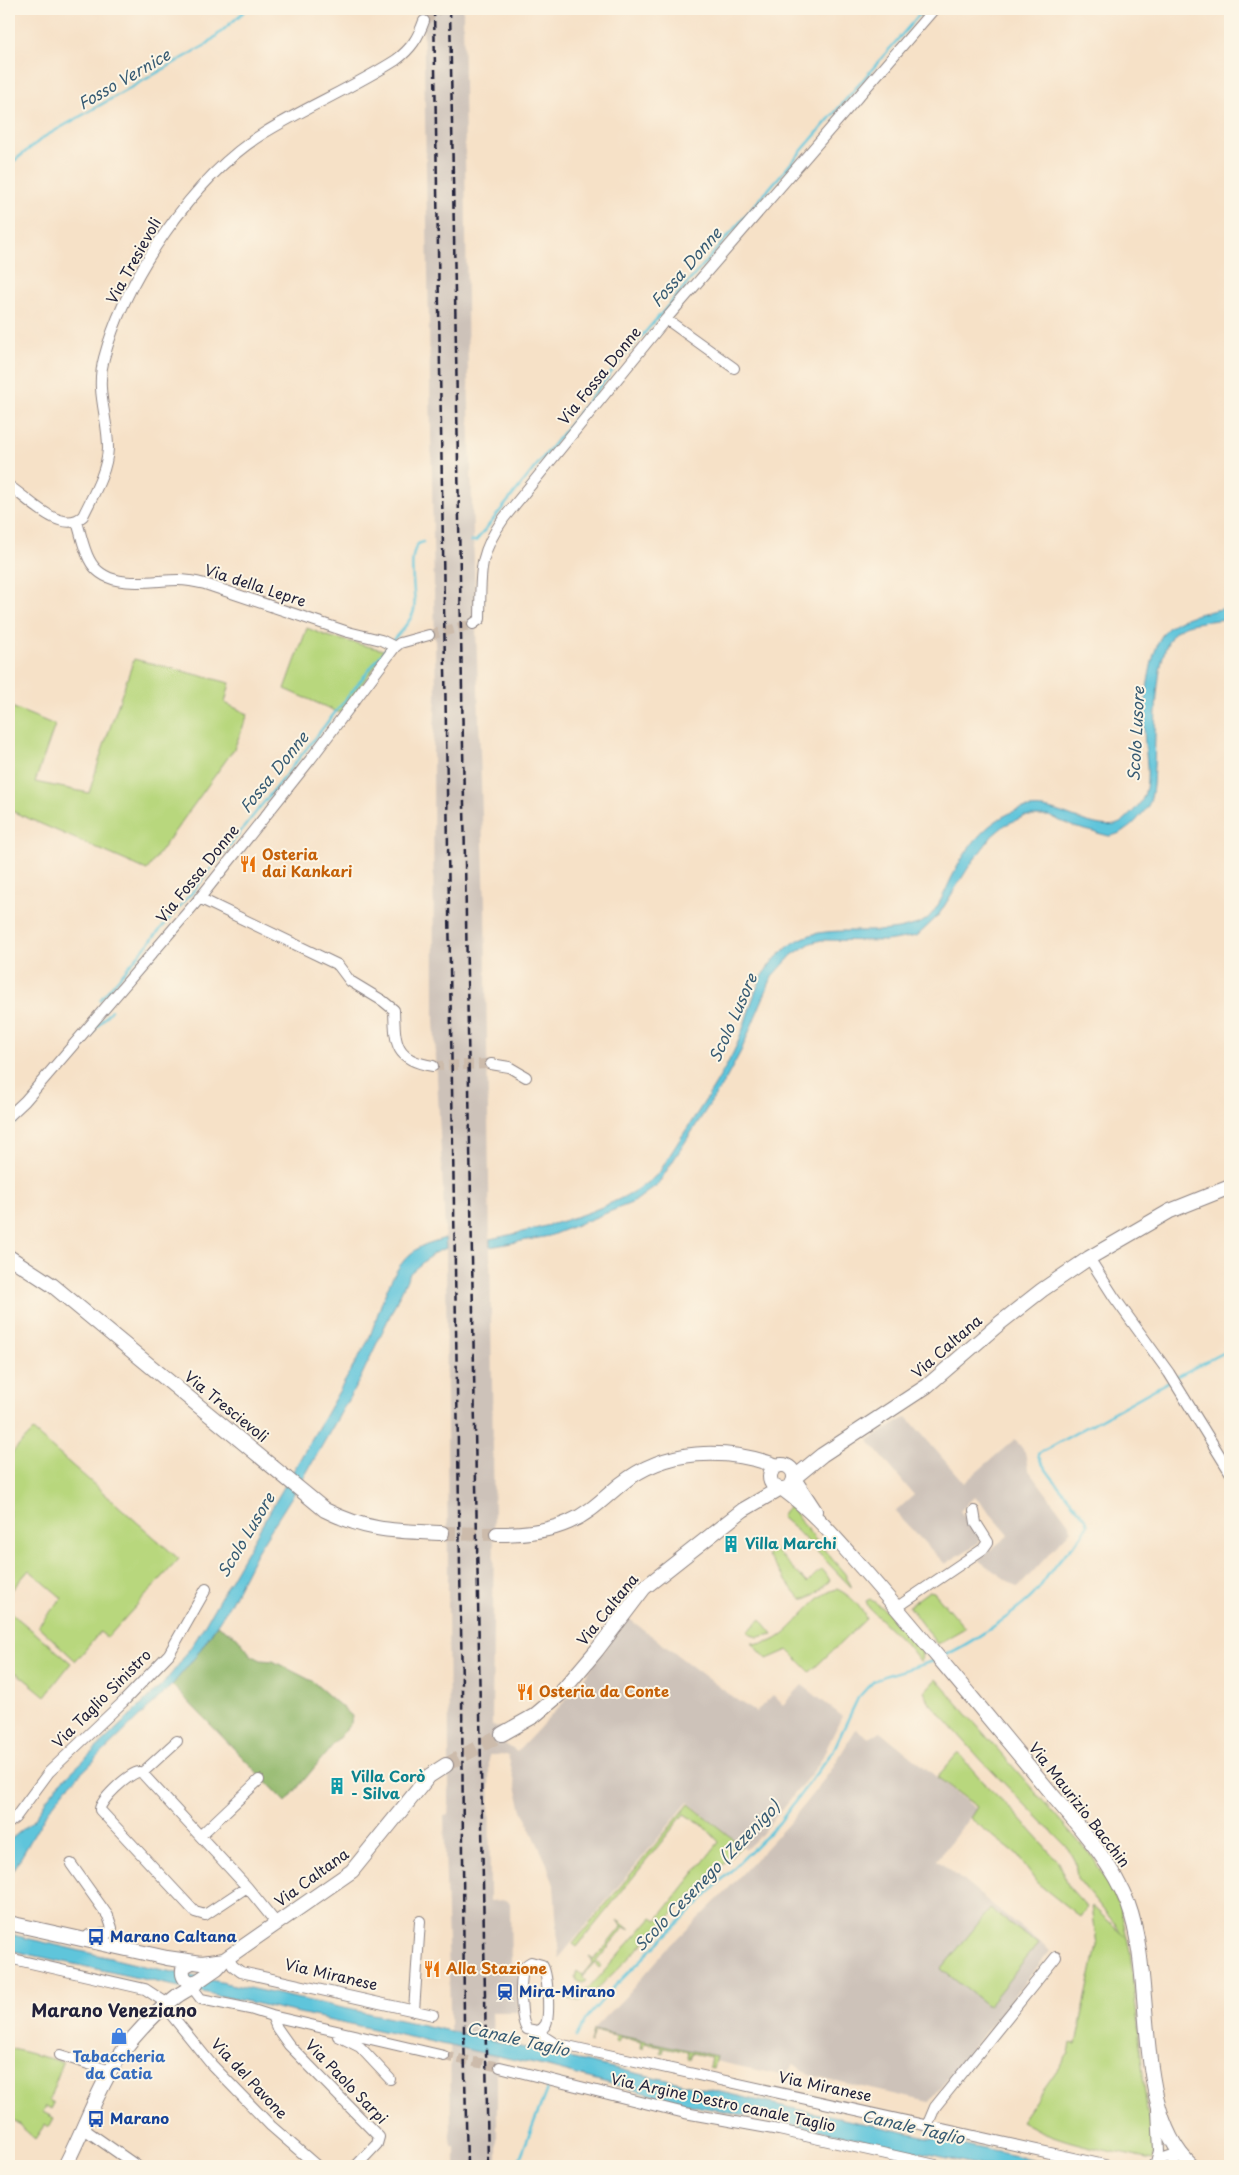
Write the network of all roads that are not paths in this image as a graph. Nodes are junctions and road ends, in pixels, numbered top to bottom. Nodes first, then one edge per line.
1 (934, 9) edge
2 (424, 21) tunnel mouth
3 (666, 319) junction
4 (734, 368) dead end
5 (9, 486) edge
6 (77, 522) junction
7 (474, 624) dead end
8 (429, 635) tunnel mouth
9 (393, 646) junction
10 (199, 898) junction
11 (491, 1064) tunnel mouth
12 (433, 1066) tunnel mouth
13 (526, 1077) dead end
14 (9, 1116) edge
15 (1230, 1187) edge
16 (9, 1257) edge
17 (1089, 1258) junction
18 (740, 1457) junction
19 (789, 1472) junction
20 (1230, 1472) edge
21 (776, 1484) junction
22 (974, 1511) dead end
23 (820, 1520) junction
24 (442, 1533) tunnel mouth
25 (497, 1534) tunnel mouth
26 (206, 1589) dead end
27 (896, 1608) junction
28 (502, 1734) tunnel mouth
29 (177, 1741) dead end
30 (446, 1765) tunnel mouth
31 (142, 1773) junction
32 (259, 1780) dead end
33 (9, 1823) edge
34 (200, 1836) junction
35 (71, 1864) dead end
36 (247, 1887) junction
37 (420, 1921) dead end
38 (9, 1923) edge
39 (277, 1924) junction
40 (85, 1939) junction
41 (1056, 1957) dead end
42 (9, 1958) edge
43 (226, 1959) junction
44 (191, 1973) junction
45 (170, 2002) junction
46 (414, 2011) junction
47 (272, 2016) junction
48 (433, 2016) dead end
49 (333, 2030) junction
50 (541, 2030) junction
51 (60, 2055) dead end
52 (444, 2056) tunnel mouth
53 (500, 2067) tunnel mouth
54 (111, 2071) junction
55 (390, 2079) dead end
56 (1157, 2102) junction
57 (927, 2126) junction
58 (84, 2129) junction
59 (1179, 2153) junction
60 (1153, 2164) edge
61 (64, 2166) edge
62 (137, 2166) edge
63 (317, 2166) edge
64 (356, 2166) edge
65 (940, 2166) edge
66 (1109, 2166) edge
67 (1172, 2166) edge
68 (1192, 2166) edge

1 - 3 street, Via Fossa Donne
2 - 6 street, Via Tresievoli
3 - 4 street
3 - 7 street, Via Fossa Donne
5 - 6 street
6 - 9 street, Via della Lepre
8 - 9 street
9 - 10 street, Via Fossa Donne
10 - 12 street
10 - 14 street, Via Fossa Donne
11 - 13 street
15 - 17 main road, Via Caltana
16 - 24 main road, Via Trescievoli
17 - 19 main road, Via Caltana
17 - 20 street
18 - 19 main road, Via Maurizio Bacchin
18 - 21 main road, Via Maurizio Bacchin
18 - 25 main road, Via Maurizio Bacchin
19 - 21 main road
19 - 21 main road
19 - 23 main road, Via Maurizio Bacchin
21 - 23 main road, Via Maurizio Bacchin
21 - 28 main road, Via Caltana
22 - 27 street
23 - 27 main road, Via Maurizio Bacchin
26 - 33 street, Via Taglio Sinistro
27 - 56 main road, Via Maurizio Bacchin
29 - 31 street
30 - 39 main road, Via Caltana
31 - 34 street
31 - 36 street
32 - 34 street
34 - 36 street
35 - 40 street
36 - 39 street
37 - 46 street
38 - 40 main road
39 - 43 main road, Via Caltana
40 - 44 main road
41 - 57 street
42 - 45 street, Via del Pavone
43 - 44 main road
43 - 46 street, Via Miranese
44 - 45 main road
44 - 47 street
45 - 54 main road
45 - 63 street, Via del Pavone
46 - 48 street, Via Miranese
47 - 49 street
47 - 64 street, Via Paolo Sarpi
49 - 52 street
49 - 55 street
50 - 50 street, Via Miranese
50 - 57 street, Via Miranese
51 - 54 street
53 - 65 street, Via Argine Destro canale Taglio
54 - 58 main road
56 - 59 main road, Via Maurizio Bacchin
56 - 60 street
57 - 66 street, Via Miranese
58 - 61 main road
58 - 62 street
59 - 60 street
59 - 67 street
59 - 68 main road, Via Maurizio Bacchin

